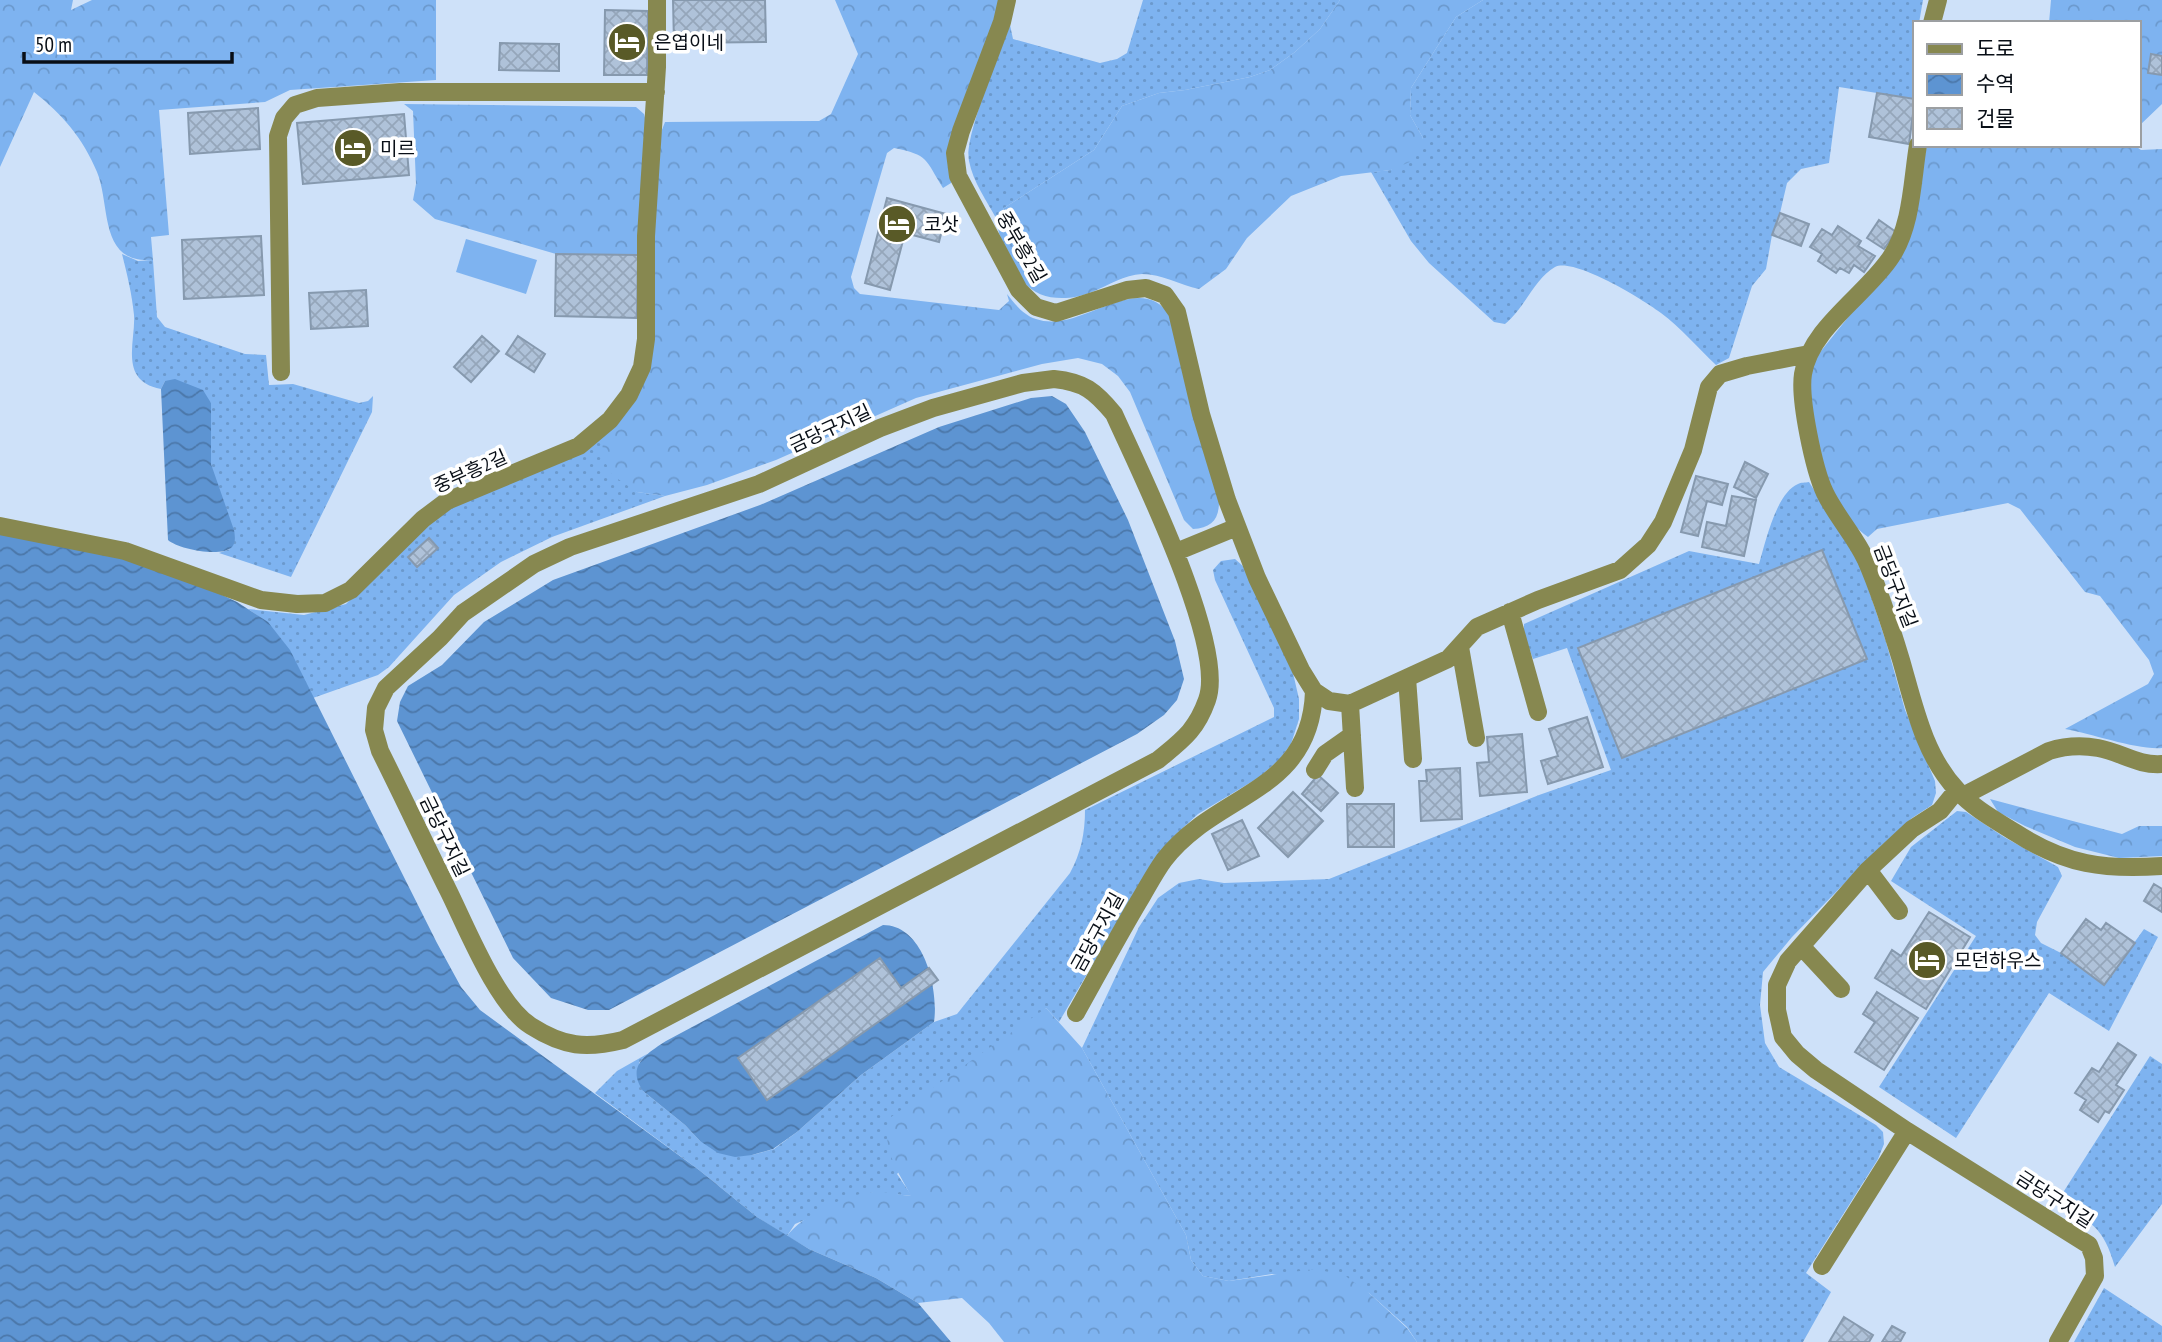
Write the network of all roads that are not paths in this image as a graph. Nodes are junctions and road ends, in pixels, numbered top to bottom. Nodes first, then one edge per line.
1 (657, 0) edge
2 (1007, 0) edge
3 (1938, 0) edge
4 (1933, 21) edge
5 (656, 92) junction
6 (1918, 147) edge
7 (1809, 354) junction
8 (282, 372) dead end
9 (0, 526) edge
10 (1237, 527) junction
11 (1176, 552) junction
12 (1510, 612) junction
13 (1460, 647) junction
14 (1407, 678) junction
15 (1314, 691) junction
16 (1350, 704) junction
17 (1538, 712) dead end
18 (1352, 735) junction
19 (1475, 738) dead end
20 (1413, 759) dead end
21 (2162, 764) edge
22 (1315, 770) dead end
23 (1355, 788) dead end
24 (1960, 793) junction
25 (2162, 866) edge
26 (1868, 870) junction
27 (1899, 911) dead end
28 (1801, 946) junction
29 (1842, 989) dead end
30 (1076, 1013) dead end
31 (1907, 1131) junction
32 (1822, 1266) dead end
33 (2058, 1342) edge

1 - 5 lane, 중부흥2길
2 - 10 lane, 중부흥2길
3 - 4 lane
5 - 8 lane
5 - 9 lane, 중부흥2길
6 - 7 lane, 금당구지길
7 - 12 lane
7 - 24 lane, 금당구지길
10 - 11 lane
10 - 15 lane
11 - 11 lane, 금당구지길
12 - 13 lane
12 - 17 lane
13 - 14 lane
13 - 19 lane
14 - 16 lane
14 - 20 lane
15 - 16 lane
15 - 30 lane, 금당구지길
16 - 18 lane
18 - 22 lane
18 - 23 lane
21 - 24 lane, 금당구지길
24 - 25 lane, 금당구지길
24 - 26 lane, 금당구지길
26 - 27 lane
26 - 28 lane, 금당구지길
28 - 29 lane
28 - 31 lane, 금당구지길
31 - 32 lane
31 - 33 lane, 금당구지길

